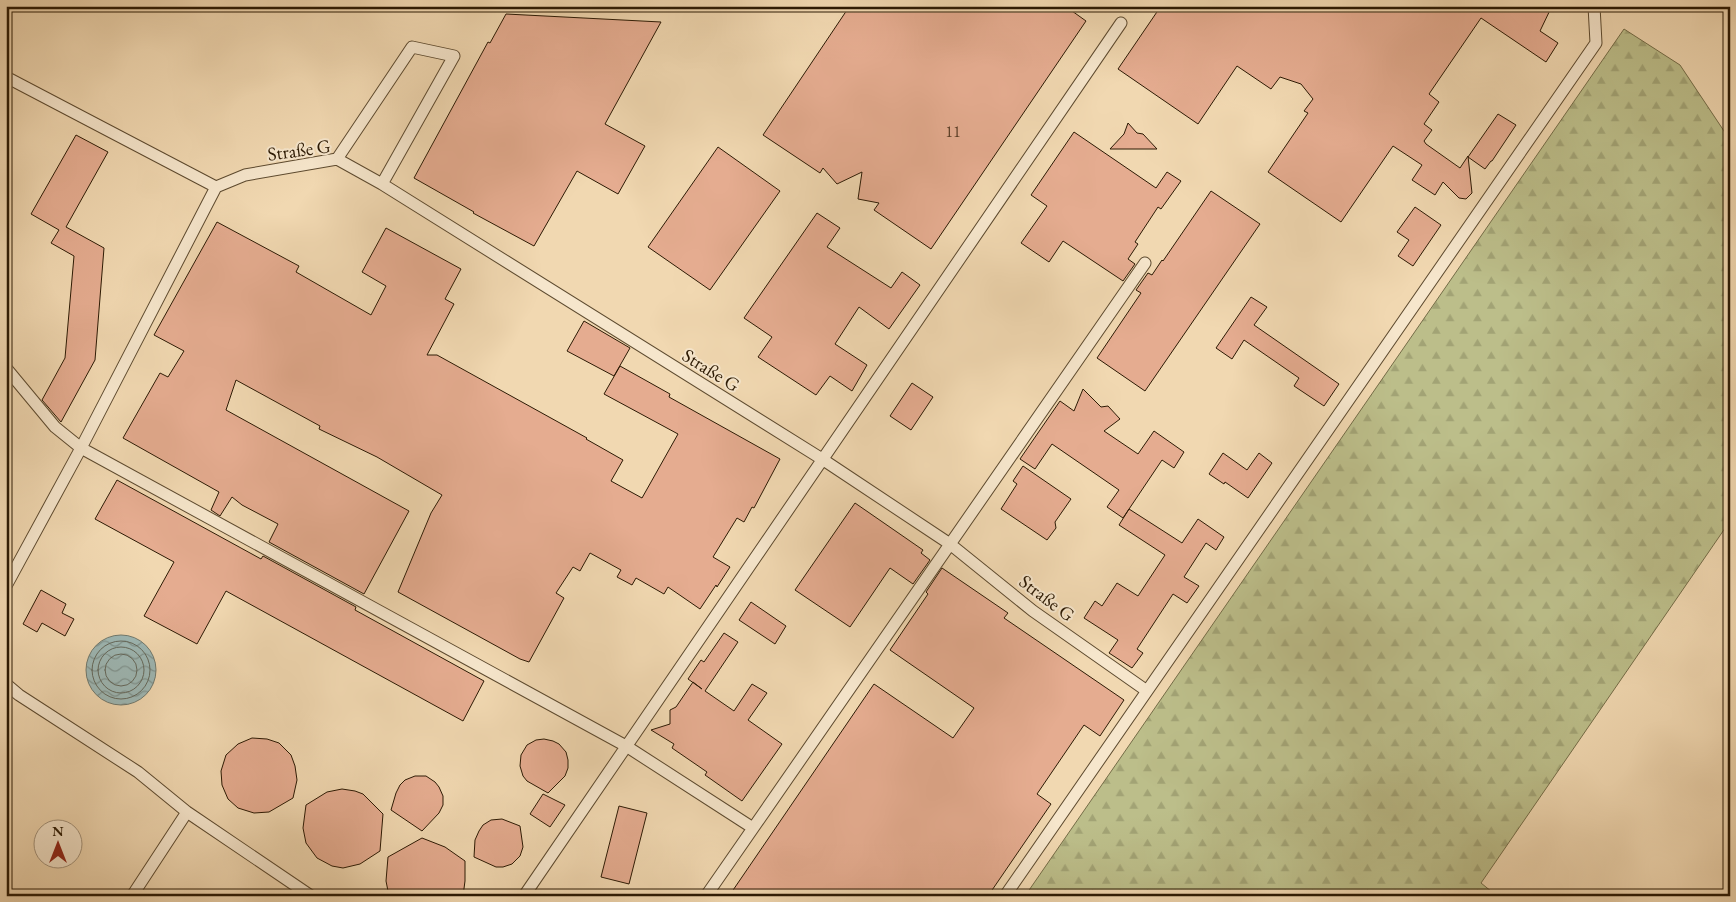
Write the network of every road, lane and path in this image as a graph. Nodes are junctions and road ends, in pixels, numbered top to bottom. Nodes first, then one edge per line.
1 (1594, 6) edge
2 (1121, 22) dead end
3 (6, 77) edge
4 (337, 159) junction
5 (382, 184) junction
6 (216, 188) junction
7 (1145, 263) dead end
8 (6, 368) edge
9 (81, 448) junction
10 (822, 460) junction
11 (950, 544) junction
12 (6, 586) edge
13 (6, 684) edge
14 (1147, 691) junction
15 (626, 746) junction
16 (187, 812) junction
17 (753, 828) junction
18 (132, 896) edge
19 (311, 896) edge
20 (524, 896) edge
21 (706, 896) edge
22 (1005, 896) edge

1 - 14 lane
2 - 10 lane
3 - 6 lane
4 - 5 lane, Straße G
4 - 5 lane
4 - 6 lane, Straße G
5 - 10 lane, Straße G
6 - 9 lane
7 - 11 lane
8 - 9 lane
9 - 12 lane
9 - 15 lane
10 - 11 lane, Straße G
10 - 15 lane
11 - 14 lane, Straße G
11 - 17 lane
13 - 16 lane
14 - 22 lane
15 - 17 lane
15 - 20 lane
16 - 18 lane
16 - 19 lane
17 - 21 lane

